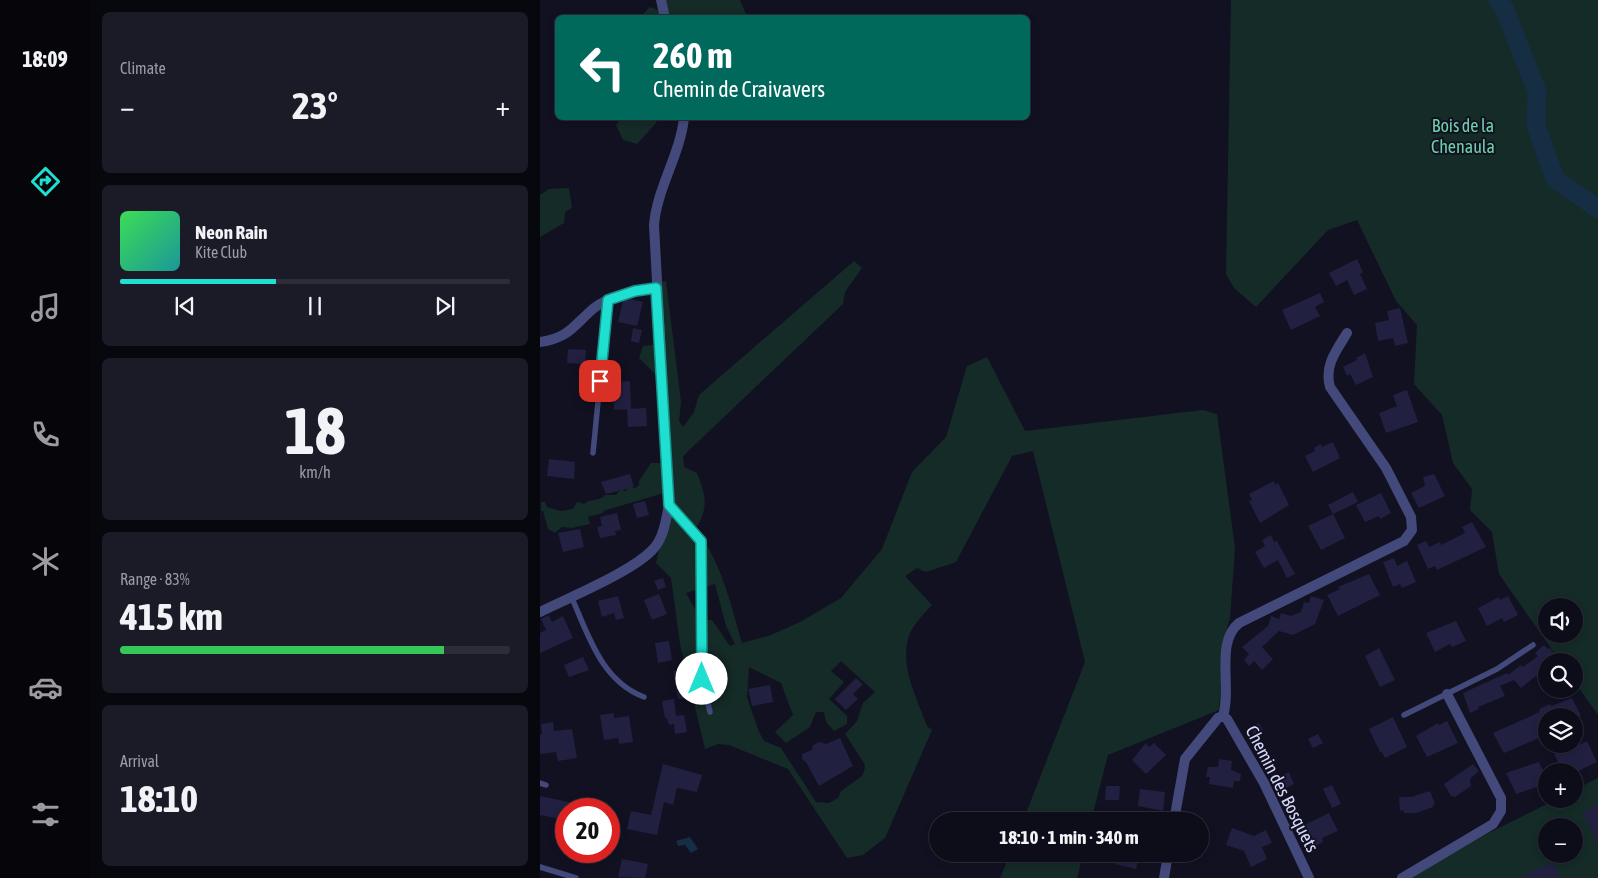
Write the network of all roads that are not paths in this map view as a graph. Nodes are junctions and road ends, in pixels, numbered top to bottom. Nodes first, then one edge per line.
1 (661, 0) edge
2 (665, 15) edge
3 (684, 120) edge
4 (656, 288) junction
5 (608, 300) junction
6 (1347, 333) dead end
7 (540, 342) edge
8 (593, 453) dead end
9 (669, 505) junction
10 (571, 596) junction
11 (540, 612) edge
12 (1533, 645) dead end
13 (1447, 694) junction
14 (644, 697) dead end
15 (710, 712) dead end
16 (1404, 715) dead end
17 (1223, 716) junction
18 (1176, 812) edge
19 (1167, 862) edge
20 (540, 867) edge
21 (576, 878) edge
22 (1164, 878) edge
23 (1309, 878) edge
24 (1402, 878) edge

1 - 2 street
3 - 4 street
4 - 5 street
4 - 9 street
5 - 7 street
5 - 8 lane
6 - 17 street
9 - 10 street
9 - 15 lane
10 - 11 street
10 - 14 lane
12 - 13 lane
13 - 16 lane
13 - 24 street
17 - 18 street
17 - 23 street, Chemin des Bosquets
19 - 22 street
20 - 21 lane

